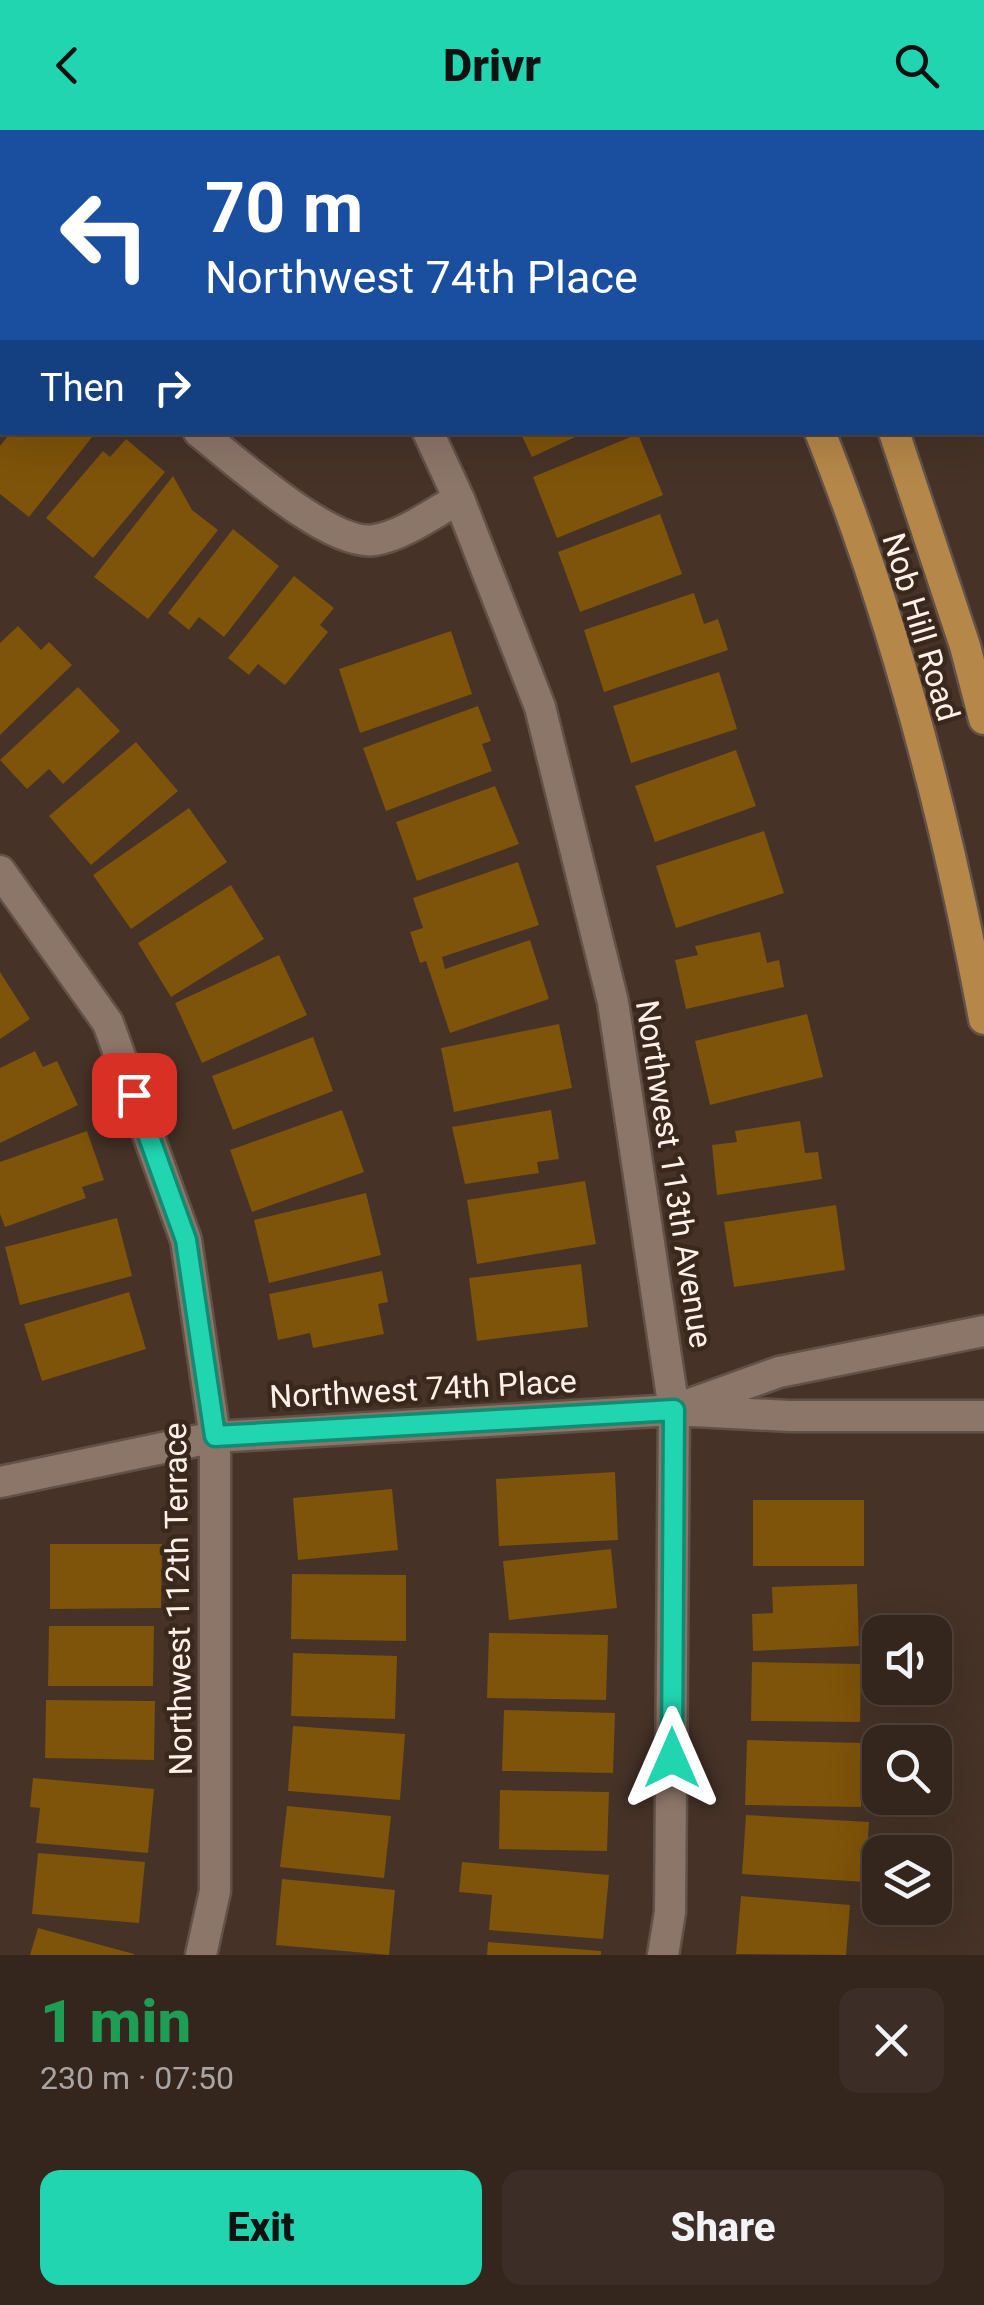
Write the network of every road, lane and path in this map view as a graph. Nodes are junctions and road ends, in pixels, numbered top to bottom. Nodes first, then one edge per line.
1 (202, 435) edge
2 (429, 435) edge
3 (821, 435) edge
4 (895, 435) edge
5 (459, 499) junction
6 (984, 719) edge
7 (0, 871) edge
8 (984, 1019) edge
9 (984, 1330) edge
10 (674, 1410) junction
11 (984, 1416) edge
12 (215, 1436) junction
13 (0, 1482) edge
14 (200, 1955) edge
15 (663, 1955) edge

1 - 5 street
2 - 5 street, Northwest 113th Avenue
3 - 8 main road, Nob Hill Road
4 - 6 main road, Nob Hill Road
5 - 10 street, Northwest 113th Avenue
7 - 12 street, Northwest 112th Terrace
9 - 10 street, Northwest 74th Place
10 - 11 street, Northwest 74th Place
10 - 12 street, Northwest 74th Place
10 - 15 street, Northwest 113th Avenue
12 - 13 street, Northwest 74th Place
12 - 14 street, Northwest 112th Terrace

